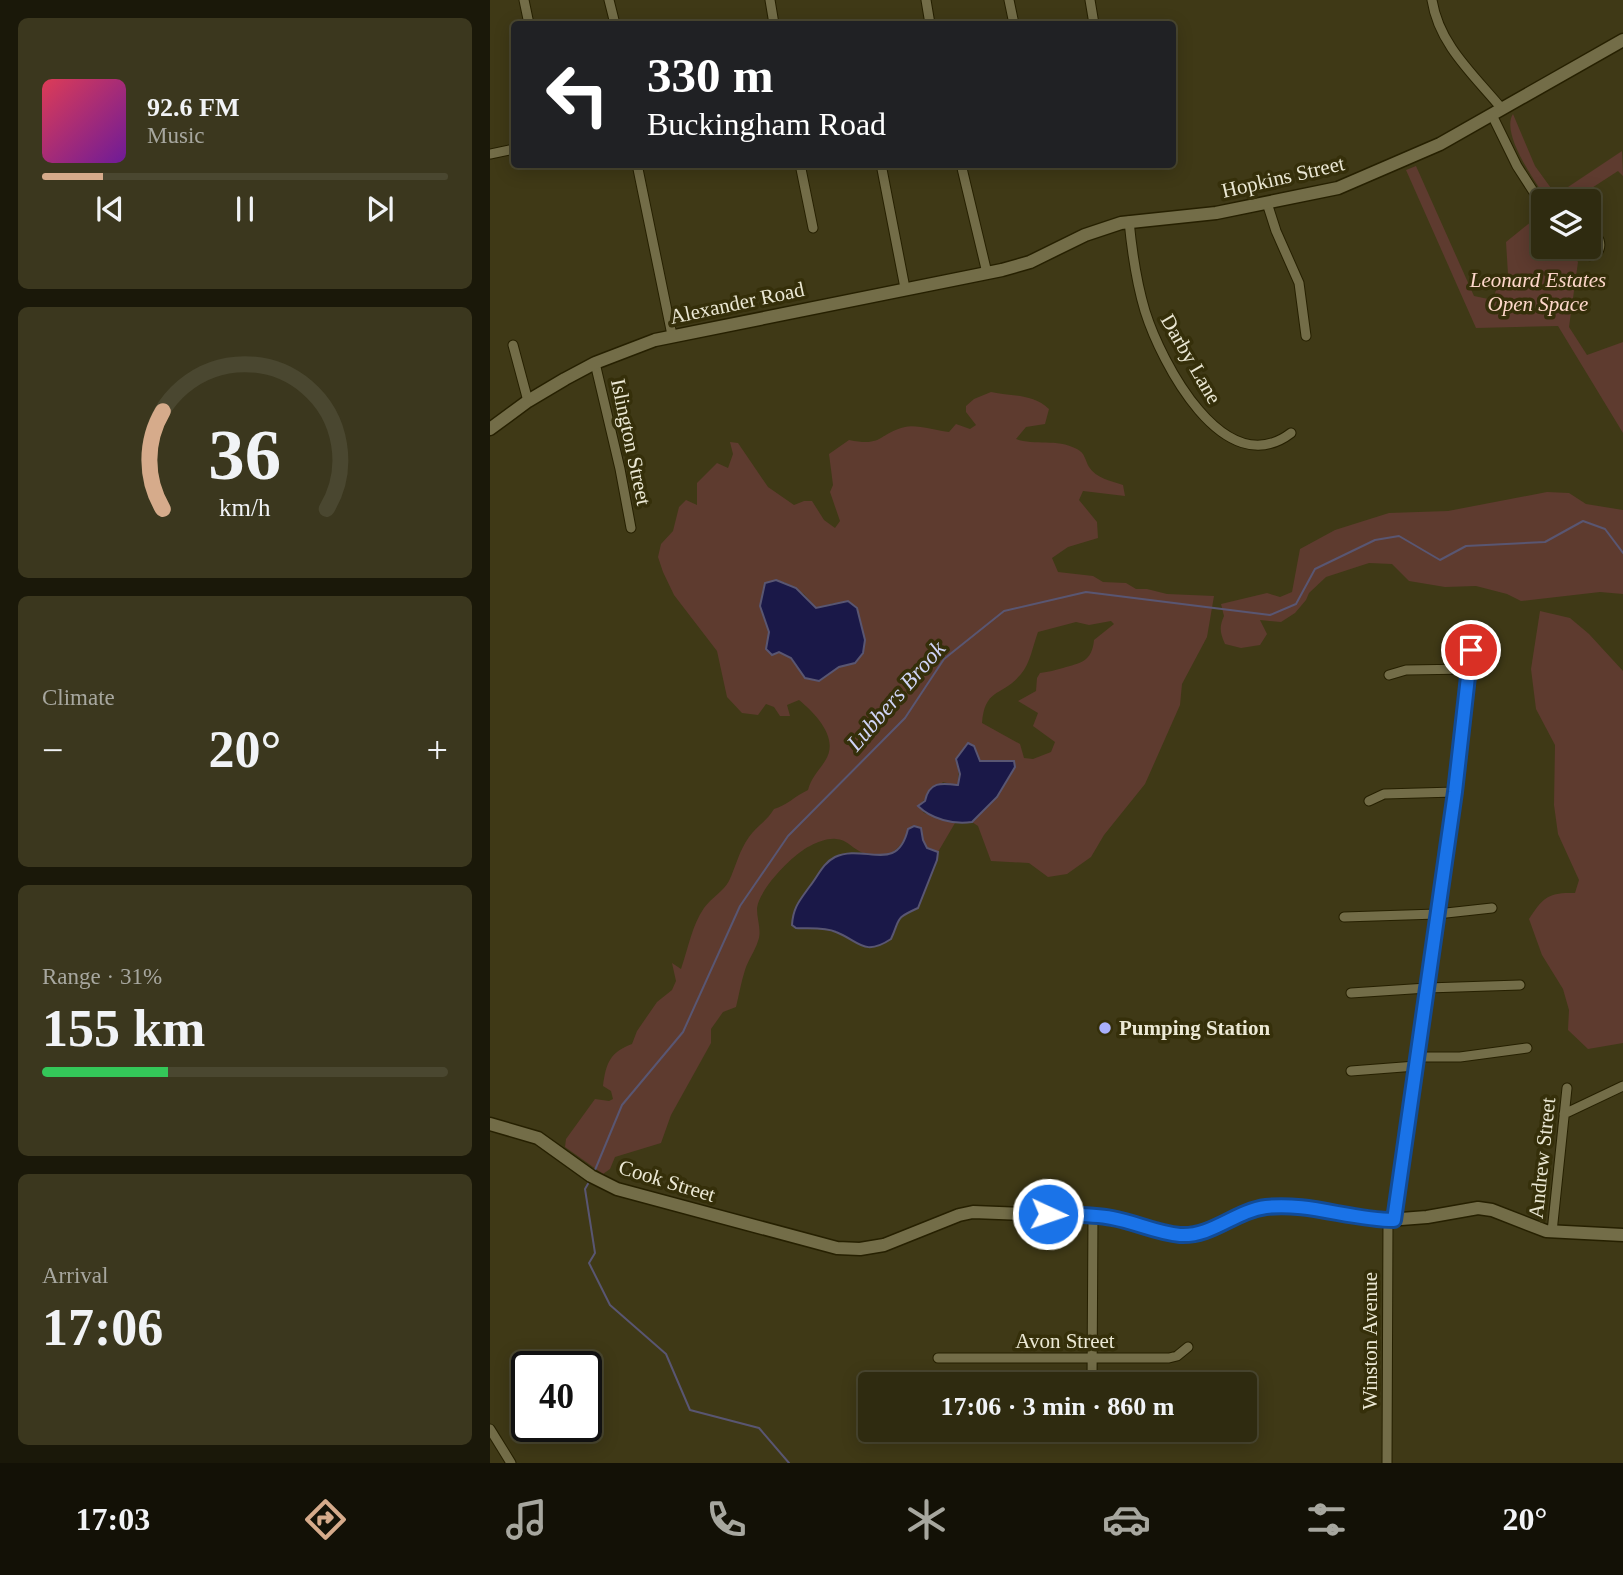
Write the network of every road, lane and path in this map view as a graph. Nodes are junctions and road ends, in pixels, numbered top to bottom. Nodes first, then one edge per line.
1 (524, 0) edge
2 (609, 0) edge
3 (770, 0) edge
4 (926, 0) edge
5 (1009, 0) edge
6 (1090, 0) edge
7 (1433, 0) edge
8 (528, 21) edge
9 (614, 21) edge
10 (774, 21) edge
11 (930, 21) edge
12 (1013, 21) edge
13 (1094, 21) edge
14 (1623, 40) edge
15 (1497, 112) junction
16 (511, 150) edge
17 (490, 154) edge
18 (637, 168) edge
19 (801, 168) edge
20 (882, 168) edge
21 (962, 168) edge
22 (1532, 189) edge
23 (1267, 203) junction
24 (1129, 221) junction
25 (813, 228) dead end
26 (1011, 267) joint
27 (988, 273) junction
28 (905, 288) junction
29 (672, 335) junction
30 (1306, 336) dead end
31 (513, 345) dead end
32 (595, 363) junction
33 (528, 401) junction
34 (490, 429) edge
35 (1292, 433) dead end
36 (631, 528) dead end
37 (1471, 650) dead end
38 (1470, 669) junction
39 (1389, 675) dead end
40 (1455, 792) junction
41 (1369, 801) dead end
42 (1492, 908) dead end
43 (1437, 914) junction
44 (1345, 917) dead end
45 (1520, 985) dead end
46 (1427, 988) junction
47 (1351, 993) dead end
48 (1527, 1048) dead end
49 (1416, 1061) junction
50 (1351, 1071) dead end
51 (1623, 1086) edge
52 (1567, 1088) dead end
53 (1564, 1114) junction
54 (490, 1124) edge
55 (1093, 1216) junction
56 (1391, 1220) junction
57 (1552, 1232) junction
58 (1623, 1235) edge
59 (1188, 1347) dead end
60 (938, 1358) dead end
61 (1092, 1359) junction
62 (1092, 1372) edge
63 (490, 1429) edge
64 (511, 1463) edge
65 (1387, 1463) edge

1 - 8 street
2 - 9 street
3 - 10 street
4 - 11 street
5 - 12 street
6 - 13 street
7 - 15 street
14 - 15 street, Hopkins Street
15 - 22 street
15 - 23 street, Hopkins Street
16 - 17 street
18 - 29 street
19 - 25 street
20 - 28 street
21 - 27 street
23 - 24 street, Hopkins Street
23 - 30 street
24 - 26 street, Hopkins Street
24 - 35 street, Darby Lane
26 - 27 street, Alexander Road
27 - 28 street, Alexander Road
28 - 29 street, Alexander Road
29 - 32 street, Alexander Road
31 - 33 street
32 - 33 street, Alexander Road
32 - 36 street, Islington Street
33 - 34 street, Alexander Road
37 - 38 street, Winston Avenue
38 - 39 street
38 - 40 street, Winston Avenue
40 - 41 street
40 - 43 street, Winston Avenue
42 - 43 street
43 - 44 street
43 - 46 street, Winston Avenue
45 - 46 street
46 - 47 street
46 - 49 street, Winston Avenue
48 - 49 street
49 - 50 street
49 - 56 street, Winston Avenue
51 - 53 street
52 - 53 street, Andrew Street
53 - 57 street, Andrew Street
54 - 55 street, Cook Street
55 - 56 street, Cook Street
55 - 61 street
56 - 57 street, Cook Street
56 - 65 street, Winston Avenue
57 - 58 street, Cook Street
59 - 61 street, Avon Street
60 - 61 street, Avon Street
61 - 62 street
63 - 64 street

